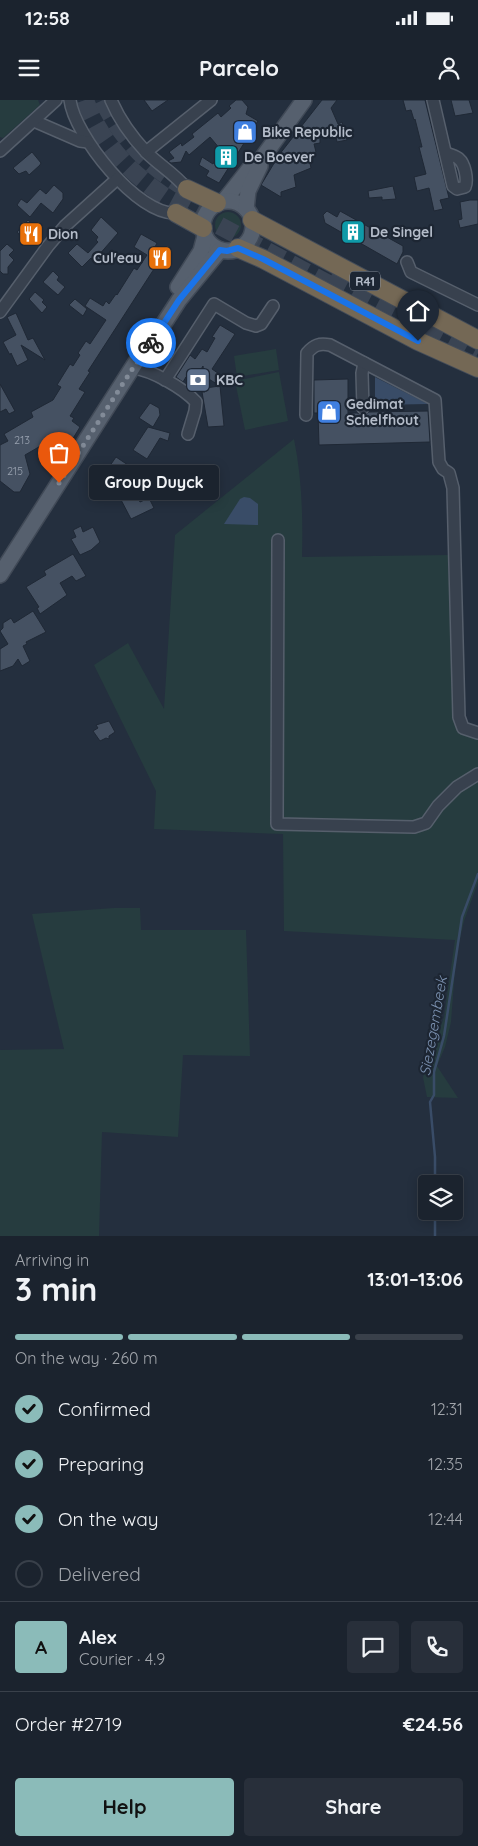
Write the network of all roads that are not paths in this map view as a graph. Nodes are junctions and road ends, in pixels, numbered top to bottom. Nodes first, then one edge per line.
1 (56, 100) edge
2 (70, 100) edge
3 (111, 100) edge
4 (211, 100) edge
5 (304, 100) edge
6 (433, 100) edge
7 (34, 121) junction
8 (88, 142) junction
9 (0, 151) edge
10 (146, 152) junction
11 (447, 153) dead end
12 (260, 161) junction
13 (117, 179) junction
14 (186, 189) joint
15 (221, 202) junction
16 (176, 213) joint
17 (249, 215) junction
18 (204, 232) junction
19 (238, 248) junction
20 (220, 250) junction
21 (407, 262) dead end
22 (478, 305) edge
23 (273, 306) dead end
24 (0, 312) edge
25 (478, 340) edge
26 (364, 363) junction
27 (135, 365) junction
28 (478, 368) edge
29 (165, 380) junction
30 (364, 408) dead end
31 (306, 415) dead end
32 (188, 434) dead end
33 (278, 540) dead end
34 (0, 575) edge
35 (478, 733) edge
36 (478, 774) edge

1 - 7 street
2 - 8 street
3 - 10 street, R41
4 - 10 street
5 - 12 main road
6 - 11 street
7 - 8 street
7 - 9 street
8 - 13 street
10 - 14 street, R41
12 - 15 main road
12 - 17 main road
13 - 16 street
13 - 24 street
14 - 15 highway, R41
15 - 17 main road, R41
15 - 18 main road
16 - 18 highway
17 - 19 main road
17 - 25 highway, R41
18 - 20 main road
18 - 27 main road
19 - 20 main road
19 - 28 highway, R41
20 - 27 main road
21 - 22 street
23 - 29 street
26 - 30 street
26 - 31 street
26 - 35 street
27 - 29 street
27 - 34 main road
29 - 32 street
33 - 36 street

